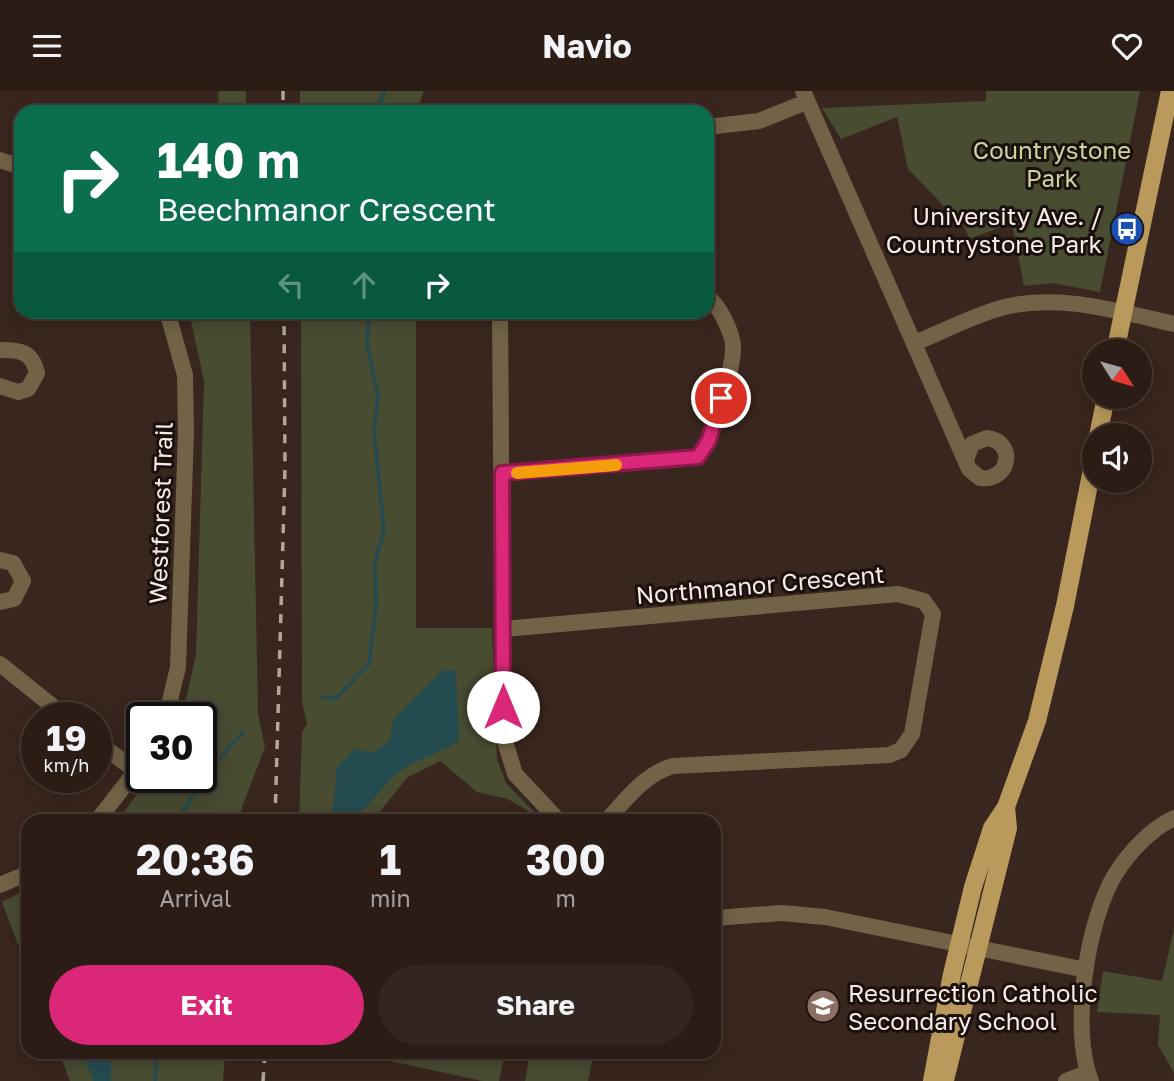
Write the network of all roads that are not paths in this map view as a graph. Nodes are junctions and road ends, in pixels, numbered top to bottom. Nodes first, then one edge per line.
1 (1170, 91) edge
2 (805, 96) edge
3 (714, 126) edge
4 (714, 303) edge
5 (1123, 313) junction
6 (169, 319) edge
7 (500, 319) edge
8 (1174, 324) edge
9 (1118, 339) edge
10 (915, 343) junction
11 (0, 350) edge
12 (0, 386) edge
13 (966, 460) dead end
14 (502, 473) junction
15 (1087, 493) edge
16 (0, 560) edge
17 (0, 602) edge
18 (504, 629) junction
19 (0, 664) edge
20 (47, 702) edge
21 (170, 702) edge
22 (126, 784) edge
23 (102, 814) edge
24 (552, 814) edge
25 (613, 814) edge
26 (1174, 818) edge
27 (21, 876) edge
28 (0, 885) edge
29 (721, 918) edge
30 (967, 944) junction
31 (1086, 970) junction
32 (1089, 1077) edge
33 (932, 1081) edge
34 (945, 1081) edge
35 (1066, 1081) edge

1 - 5 main road
2 - 3 street
2 - 10 street
4 - 14 street
5 - 8 street
5 - 9 main road
5 - 10 street
6 - 21 street, Westforest Trail
7 - 14 street
10 - 13 street
11 - 12 street
14 - 18 street
15 - 30 main road
16 - 17 street
18 - 24 street
18 - 25 street, Northmanor Crescent
19 - 20 street
22 - 23 street
26 - 31 street
27 - 28 street
29 - 30 street
30 - 31 street
30 - 33 main road
30 - 34 main road
31 - 32 street
32 - 35 street

